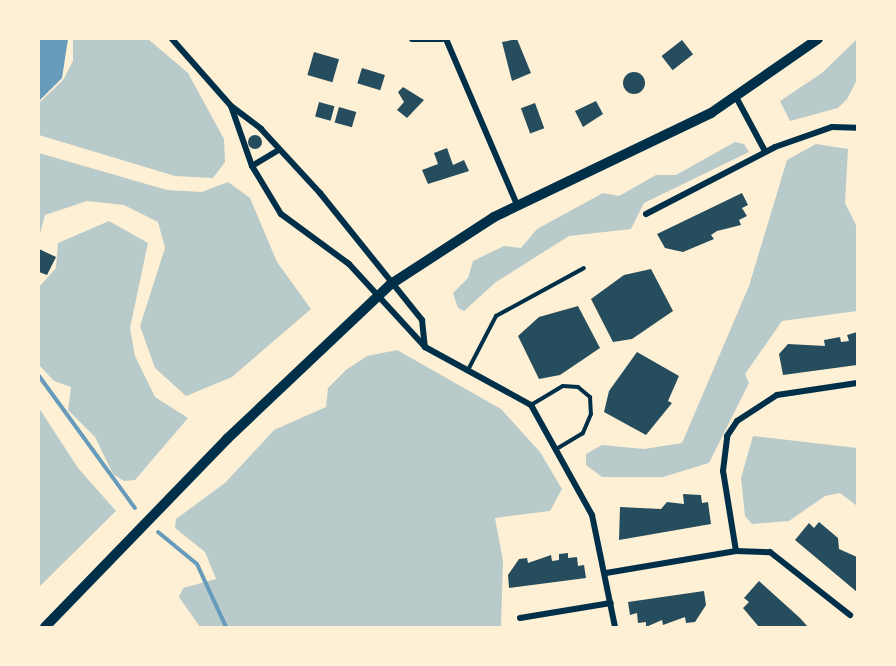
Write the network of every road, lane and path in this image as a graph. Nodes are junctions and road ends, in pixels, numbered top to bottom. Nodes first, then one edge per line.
1 (172, 39) edge
2 (412, 39) edge
3 (444, 39) edge
4 (818, 39) edge
5 (736, 97) junction
6 (231, 106) junction
7 (857, 128) edge
8 (279, 150) junction
9 (765, 151) junction
10 (252, 166) junction
11 (517, 205) junction
12 (646, 214) dead end
13 (584, 268) dead end
14 (391, 284) junction
15 (376, 296) junction
16 (425, 347) junction
17 (468, 370) junction
18 (857, 383) edge
19 (531, 405) junction
20 (555, 450) junction
21 (736, 551) junction
22 (606, 573) junction
23 (611, 603) junction
24 (850, 615) dead end
25 (520, 618) dead end
26 (45, 627) edge
27 (615, 627) edge

1 - 6 street
2 - 3 street
3 - 11 street
4 - 5 main road
5 - 9 street
5 - 11 main road
6 - 8 street
6 - 10 street
7 - 9 street
8 - 10 street
8 - 14 street
9 - 12 street
10 - 15 street
11 - 14 main road
13 - 17 lane
14 - 15 main road
14 - 16 street
15 - 16 street
15 - 26 main road
16 - 17 street
17 - 19 street
18 - 21 street
19 - 20 street
19 - 20 lane
20 - 22 street
21 - 22 street
21 - 24 street
22 - 23 street
23 - 25 street
23 - 27 street

